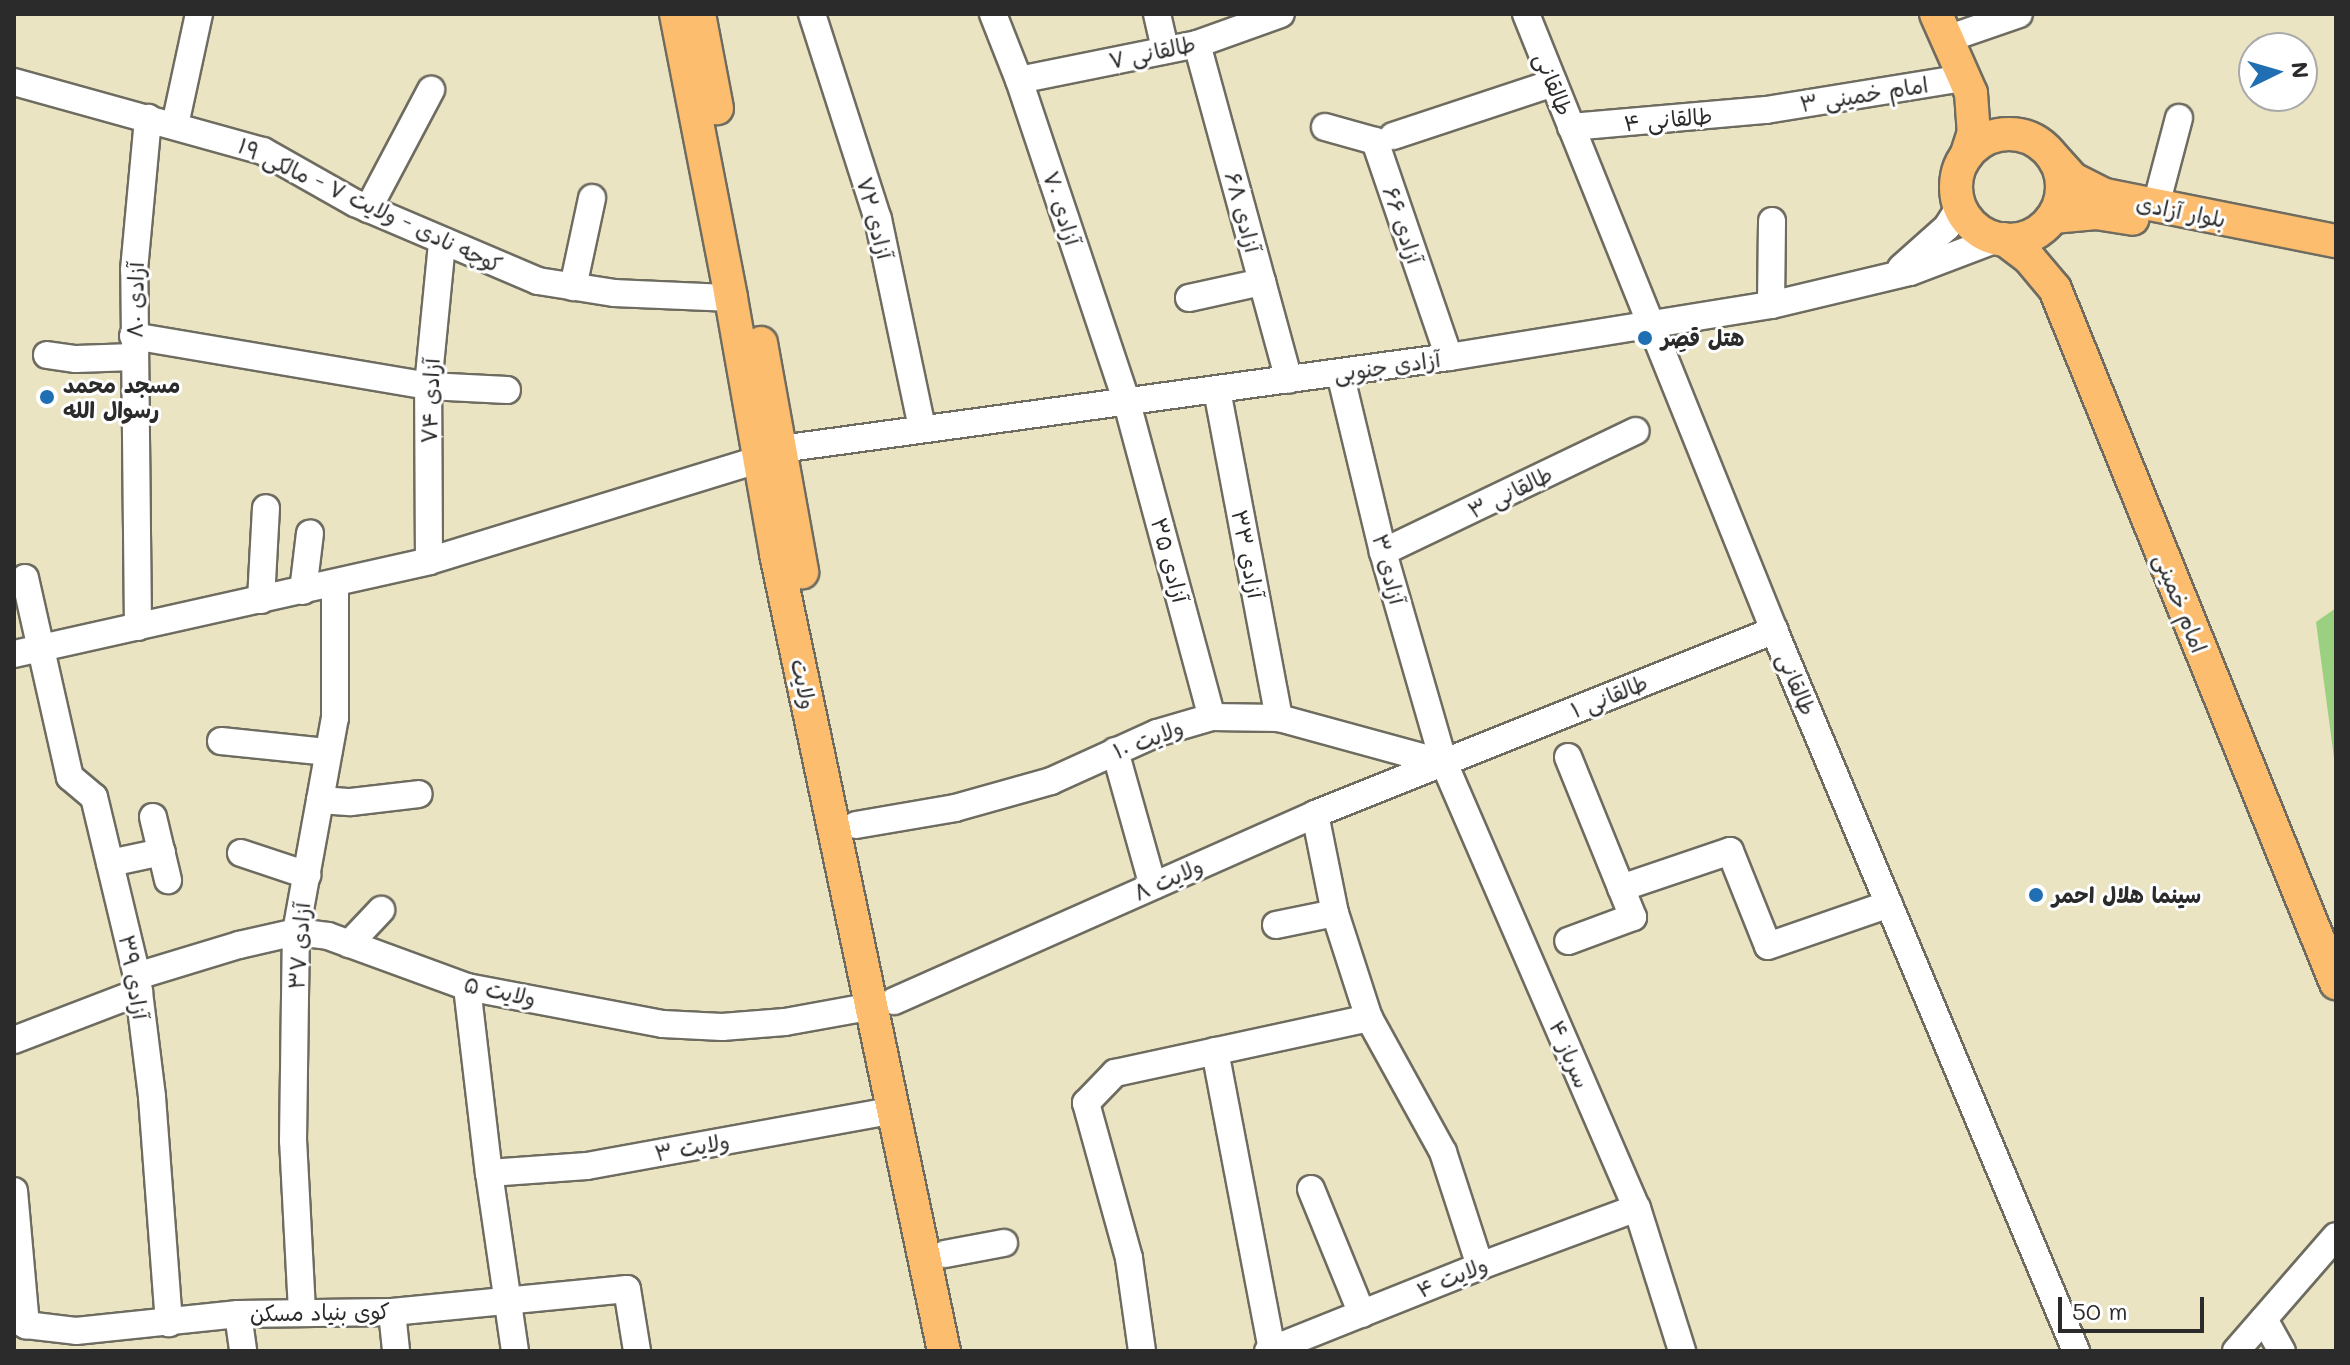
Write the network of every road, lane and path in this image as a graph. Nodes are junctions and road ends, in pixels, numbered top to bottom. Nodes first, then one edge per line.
1 (199, 14) edge
2 (663, 14) edge
3 (676, 14) edge
4 (699, 14) edge
5 (812, 14) edge
6 (993, 14) edge
7 (1157, 14) edge
8 (1281, 14) edge
9 (1526, 14) edge
10 (2019, 14) edge
11 (1942, 26) edge
12 (1197, 44) junction
13 (1165, 50) junction
14 (1019, 80) junction
15 (14, 82) edge
16 (1553, 83) junction
17 (1967, 85) junction
18 (431, 90) dead end
19 (1766, 110) joint
20 (148, 118) junction
21 (2179, 118) dead end
22 (175, 125) junction
23 (1325, 127) dead end
24 (1571, 127) junction
25 (1393, 136) dead end
26 (2036, 142) junction
27 (1966, 156) junction
28 (592, 198) dead end
29 (2156, 205) junction
30 (1960, 206) junction
31 (368, 209) junction
32 (1772, 221) dead end
33 (2048, 222) junction
34 (2000, 239) junction
35 (2336, 241) edge
36 (442, 242) junction
37 (2336, 263) edge
38 (1889, 277) junction
39 (1262, 282) junction
40 (573, 287) junction
41 (2055, 289) junction
42 (731, 298) junction
43 (1189, 298) dead end
44 (1771, 305) junction
45 (1651, 323) junction
46 (133, 347) junction
47 (47, 355) dead end
48 (1449, 357) junction
49 (1340, 373) junction
50 (1289, 380) junction
51 (428, 386) junction
52 (507, 390) dead end
53 (1217, 390) junction
54 (1127, 403) junction
55 (922, 427) junction
56 (1636, 431) dead end
57 (769, 454) junction
58 (266, 508) dead end
59 (310, 533) dead end
60 (1383, 552) junction
61 (429, 561) junction
62 (25, 578) dead end
63 (335, 583) junction
64 (303, 591) junction
65 (261, 600) junction
66 (138, 627) junction
67 (1774, 630) junction
68 (40, 649) junction
69 (14, 654) edge
70 (1212, 717) junction
71 (1279, 718) junction
72 (221, 741) dead end
73 (1115, 751) junction
74 (328, 752) junction
75 (1568, 757) dead end
76 (1444, 763) junction
77 (419, 794) dead end
78 (320, 800) junction
79 (1315, 814) junction
80 (153, 817) dead end
81 (856, 825) junction
82 (162, 852) junction
83 (241, 853) dead end
84 (110, 863) junction
85 (307, 875) junction
86 (168, 880) dead end
87 (1153, 886) junction
88 (1621, 888) junction
89 (1889, 904) junction
90 (381, 910) dead end
91 (1335, 913) junction
92 (1276, 925) dead end
93 (296, 932) junction
94 (1568, 941) dead end
95 (349, 944) junction
96 (2336, 983) edge
97 (138, 984) junction
98 (467, 987) junction
99 (883, 1004) junction
100 (1369, 1018) junction
101 (14, 1040) edge
102 (1215, 1051) junction
103 (894, 1110) junction
104 (489, 1173) junction
105 (1311, 1189) dead end
106 (14, 1191) edge
107 (1637, 1208) junction
108 (2336, 1236) edge
109 (1004, 1243) dead end
110 (945, 1254) junction
111 (1480, 1266) junction
112 (510, 1303) junction
113 (302, 1311) junction
114 (392, 1312) junction
115 (238, 1314) junction
116 (1362, 1314) junction
117 (2264, 1319) junction
118 (20, 1322) edge
119 (169, 1323) junction
120 (105, 1340) edge
121 (1270, 1350) edge
122 (1680, 1350) edge
123 (243, 1351) edge
124 (396, 1351) edge
125 (515, 1351) edge
126 (637, 1351) edge
127 (944, 1351) edge
128 (964, 1351) edge
129 (1142, 1351) edge
130 (2076, 1351) edge
131 (2236, 1351) edge
132 (2282, 1351) edge

1 - 22 street
2 - 3 street
3 - 42 main road, ولایت
4 - 57 main road, ولایت
5 - 55 street, آزادی ۷۲
6 - 14 street, آزادی ۷۰
7 - 13 street
8 - 12 street, طالقانی ۷
9 - 16 street, طالقانی
10 - 11 street
11 - 17 main road
12 - 13 street, طالقانی ۷
12 - 39 street, آزادی ۶۸
13 - 14 street, طالقانی ۷
14 - 54 street, آزادی ۷۰
15 - 20 street, کوچه نادی - ولایت ۷ - مالکی ۱۹
16 - 24 street, طالقانی
16 - 25 street
17 - 19 street, امام خمینی ۳
17 - 26 main road, بلوار آزادی
17 - 27 main road
18 - 31 street
19 - 24 street, طالقانی ۴
20 - 22 street, کوچه نادی - ولایت ۷ - مالکی ۱۹
20 - 46 street, آزادی ۸۰
21 - 29 street
22 - 31 street, کوچه نادی - ولایت ۷ - مالکی ۱۹
23 - 48 street, آزادی ۶۶
24 - 45 street, طالقانی
26 - 27 main road
26 - 29 main road, بلوار آزادی
26 - 33 main road
27 - 30 main road
28 - 40 street
29 - 35 main road, بلوار آزادی
30 - 34 main road
30 - 38 street, آزادی جنوبی
31 - 36 street, کوچه نادی - ولایت ۷ - مالکی ۱۹
32 - 44 street
33 - 34 main road
33 - 37 main road, بلوار آزادی
33 - 41 main road
34 - 38 street
34 - 41 main road, امام خمینی
36 - 40 street, کوچه نادی - ولایت ۷ - مالکی ۱۹
36 - 51 street, آزادی ۷۴
38 - 44 street, آزادی جنوبی
39 - 43 street
39 - 50 street, آزادی ۶۸
40 - 42 street, کوچه نادی - ولایت ۷ - مالکی ۱۹
41 - 96 main road, امام خمینی
42 - 57 main road, ولایت
44 - 45 street, آزادی جنوبی
45 - 48 street, آزادی جنوبی
45 - 67 street, طالقانی
46 - 47 street
46 - 51 street
46 - 66 street, آزادی ۸۰
48 - 49 street, آزادی جنوبی
49 - 50 street, آزادی جنوبی
49 - 60 street, آزادی ۳
50 - 53 street, آزادی جنوبی
51 - 52 street
51 - 61 street, آزادی ۷۴
53 - 54 street, آزادی جنوبی
53 - 71 street, آزادی ۳۳
54 - 55 street, آزادی جنوبی
54 - 70 street, آزادی ۳۵
55 - 57 street, آزادی جنوبی
56 - 60 street, طالقانی ۳
57 - 61 street, آزادی جنوبی
57 - 81 main road, ولایت
57 - 99 main road, ولایت
58 - 65 street
59 - 64 street
60 - 76 street, آزادی ۳
61 - 63 street, آزادی جنوبی
62 - 68 street, آزادی ۳۹
63 - 64 street, آزادی جنوبی
63 - 74 street, آزادی ۳۷
64 - 65 street, آزادی جنوبی
65 - 66 street, آزادی جنوبی
66 - 68 street, آزادی جنوبی
67 - 76 street, طالقانی ۱
67 - 89 street, طالقانی
68 - 69 street, آزادی جنوبی
68 - 84 street, آزادی ۳۹
70 - 71 street, ولایت ۱۰
70 - 73 street, ولایت ۱۰
71 - 76 street, ولایت ۱۰
72 - 74 street
73 - 81 street, ولایت ۱۰
73 - 87 street
74 - 78 street, آزادی ۳۷
75 - 88 street
76 - 79 street, ولایت ۸
76 - 107 street, سرباز ۴
77 - 78 street
78 - 85 street, آزادی ۳۷
79 - 87 street, ولایت ۸
79 - 91 street
80 - 82 street
81 - 99 main road, ولایت
82 - 84 street
82 - 86 street
83 - 85 street
84 - 97 street, آزادی ۳۹
85 - 93 street, آزادی ۳۷
87 - 99 street, ولایت ۸
88 - 89 street
88 - 94 street
89 - 130 street, طالقانی
90 - 95 street
91 - 92 street
91 - 100 street
93 - 95 street, ولایت ۵
93 - 97 street, ولایت ۵
93 - 113 street, آزادی ۳۷
95 - 98 street, ولایت ۵
97 - 101 street, ولایت ۵
97 - 119 street, آزادی ۳۹
98 - 99 street, ولایت ۵
98 - 104 street
99 - 103 main road, ولایت
99 - 110 main road, ولایت
100 - 102 street
100 - 111 street
102 - 121 street
102 - 129 street
103 - 104 street, ولایت ۳
103 - 127 main road, ولایت
104 - 112 street
105 - 116 street
106 - 118 street
107 - 111 street, ولایت ۴
107 - 122 street, سرباز ۴
108 - 117 street
109 - 110 street
110 - 128 main road, ولایت
111 - 116 street, ولایت ۴
112 - 114 street, کوی بنیاد مسکن
112 - 125 street
112 - 126 street, کوی بنیاد مسکن
113 - 114 street, کوی بنیاد مسکن
113 - 115 street, کوی بنیاد مسکن
114 - 124 street
115 - 119 street, کوی بنیاد مسکن
115 - 123 street
116 - 121 street, ولایت ۴
117 - 131 street
117 - 132 street
118 - 120 street, کوی بنیاد مسکن
119 - 120 street, کوی بنیاد مسکن

